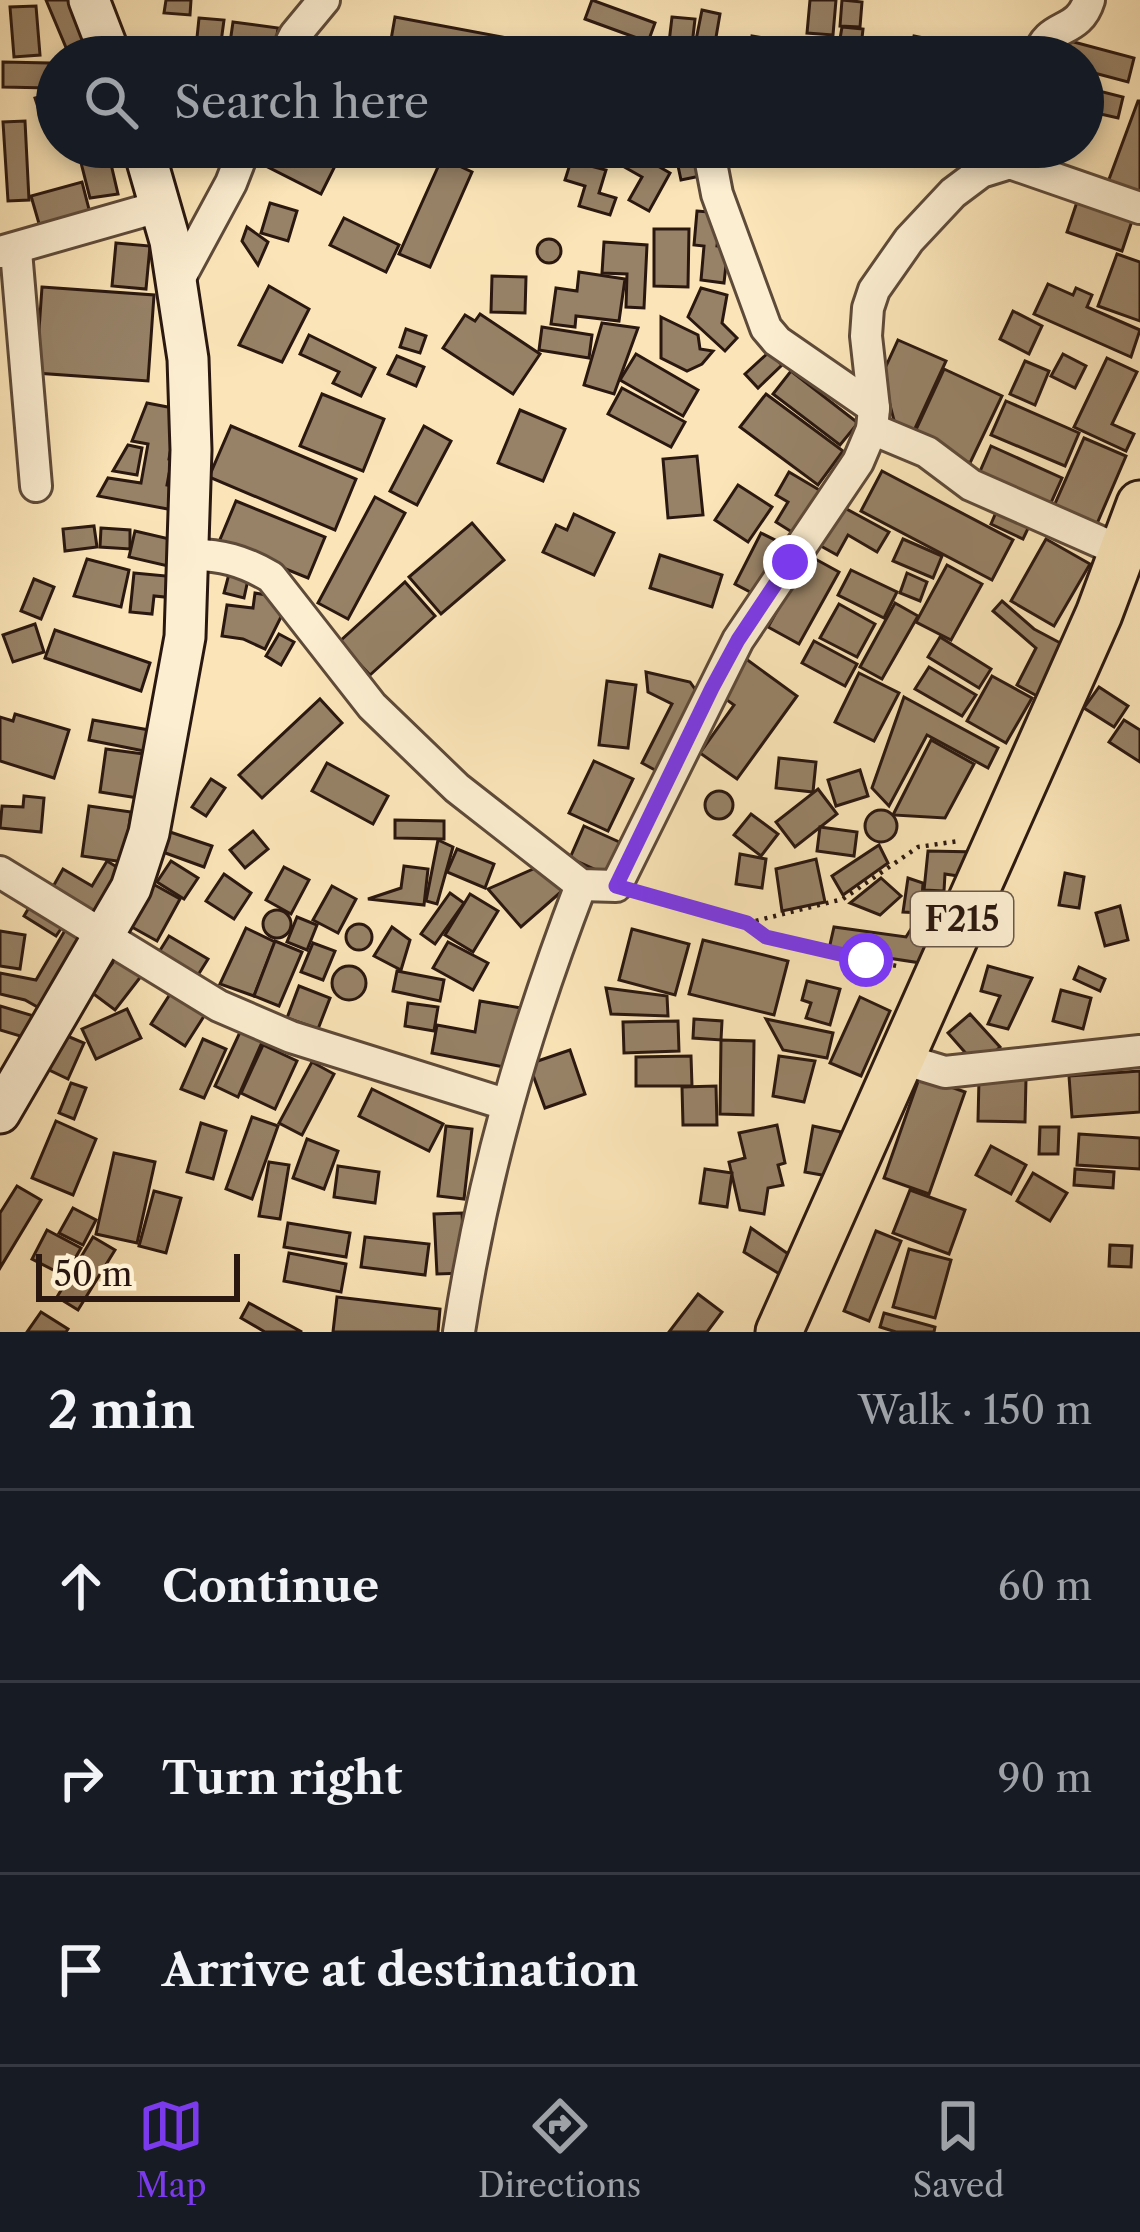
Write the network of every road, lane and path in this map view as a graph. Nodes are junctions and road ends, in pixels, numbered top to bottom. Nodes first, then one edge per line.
1 (88, 0) edge
2 (1089, 0) edge
3 (327, 2) edge
4 (103, 36) edge
5 (294, 36) edge
6 (1049, 36) edge
7 (149, 168) edge
8 (237, 168) edge
9 (712, 168) edge
10 (988, 168) edge
11 (1043, 168) edge
12 (161, 206) junction
13 (1140, 208) edge
14 (8, 252) edge
15 (177, 283) junction
16 (873, 419) junction
17 (36, 486) dead end
18 (1140, 504) edge
19 (1123, 552) junction
20 (189, 555) junction
21 (994, 845) junction
22 (0, 872) edge
23 (580, 885) junction
24 (616, 886) junction
25 (747, 923) junction
26 (106, 933) junction
27 (937, 974) junction
28 (1140, 1052) edge
29 (899, 1058) junction
30 (505, 1104) junction
31 (0, 1113) edge
32 (459, 1332) edge
33 (779, 1332) edge

1 - 4 street
2 - 6 street
3 - 5 street
7 - 12 street
8 - 15 street
9 - 16 street
10 - 16 street
11 - 13 street
12 - 14 street
12 - 15 street
14 - 17 street
15 - 20 street
16 - 19 street
16 - 24 street
18 - 19 main road, F215
19 - 21 main road, F215
20 - 23 street
20 - 26 street
21 - 25 path
21 - 27 main road, F215
22 - 26 street
23 - 24 street
23 - 30 street
24 - 25 path
25 - 27 path
26 - 30 street
26 - 31 street
27 - 29 main road, F215
28 - 29 street
29 - 33 main road, F215
30 - 32 street

